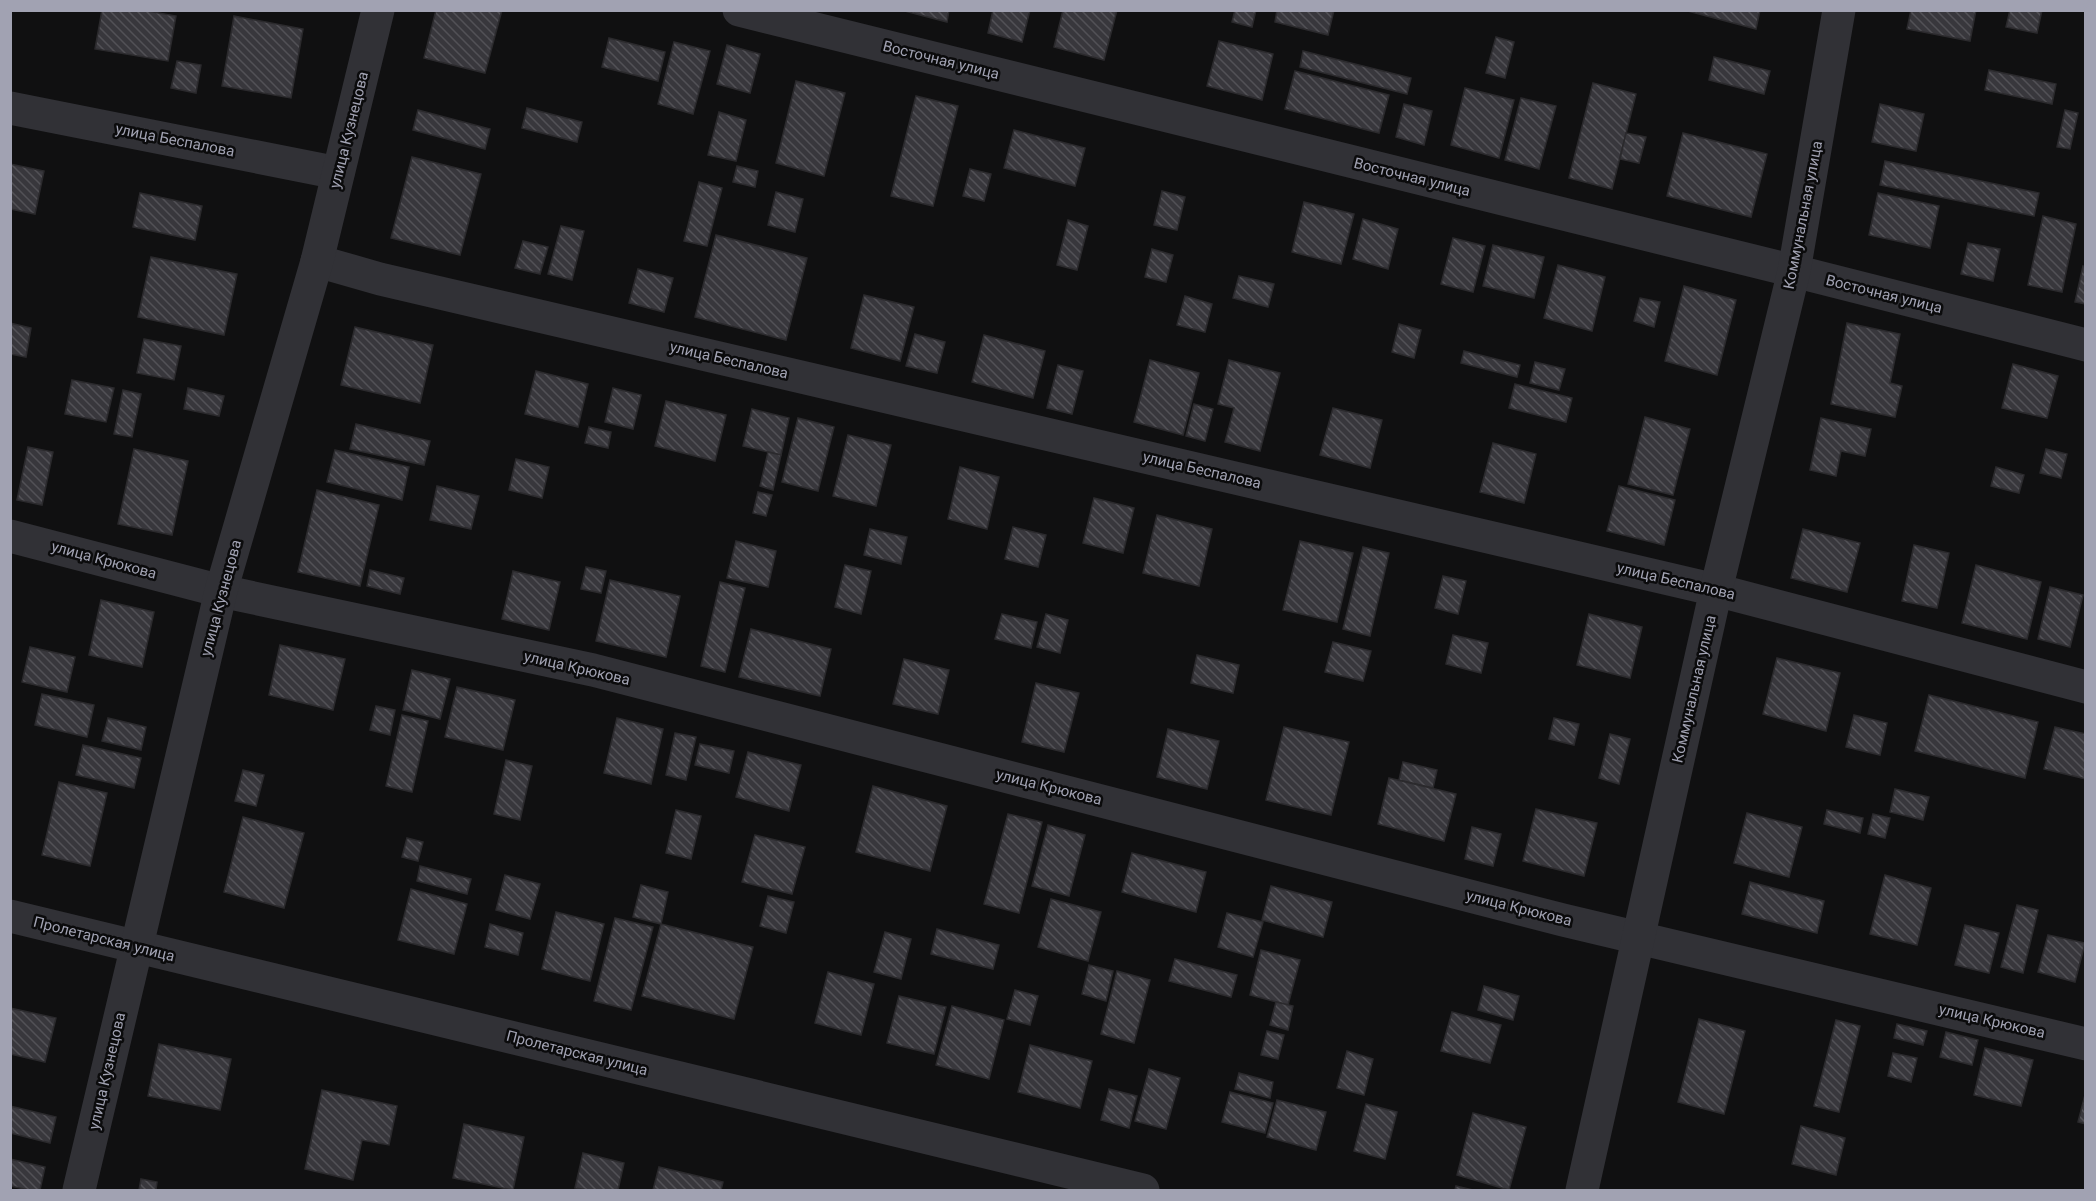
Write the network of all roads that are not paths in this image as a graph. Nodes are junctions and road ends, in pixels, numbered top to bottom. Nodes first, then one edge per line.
1 (378, 10) edge
2 (739, 10) edge
3 (1839, 10) edge
4 (10, 108) edge
5 (338, 173) junction
6 (317, 261) junction
7 (1794, 271) junction
8 (2085, 345) edge
9 (10, 536) edge
10 (1716, 590) junction
11 (221, 591) junction
12 (2085, 687) edge
13 (10, 916) edge
14 (1638, 937) junction
15 (137, 947) junction
16 (2085, 1044) edge
17 (79, 1191) edge
18 (1143, 1191) edge
19 (1582, 1191) edge

1 - 5 street, улица Кузнецова
2 - 7 street, Восточная улица
3 - 7 street, Коммунальная улица
4 - 5 street, улица Беспалова
5 - 6 street, улица Кузнецова
6 - 10 street, улица Беспалова
6 - 11 street, улица Кузнецова
7 - 8 street, Восточная улица
7 - 10 street, Коммунальная улица
9 - 11 street, улица Крюкова
10 - 12 street, улица Беспалова
10 - 14 street, Коммунальная улица
11 - 14 street, улица Крюкова
11 - 15 street, улица Кузнецова
13 - 15 street, Пролетарская улица
14 - 16 street, улица Крюкова
14 - 19 street, Коммунальная улица
15 - 17 street, улица Кузнецова
15 - 18 street, Пролетарская улица

